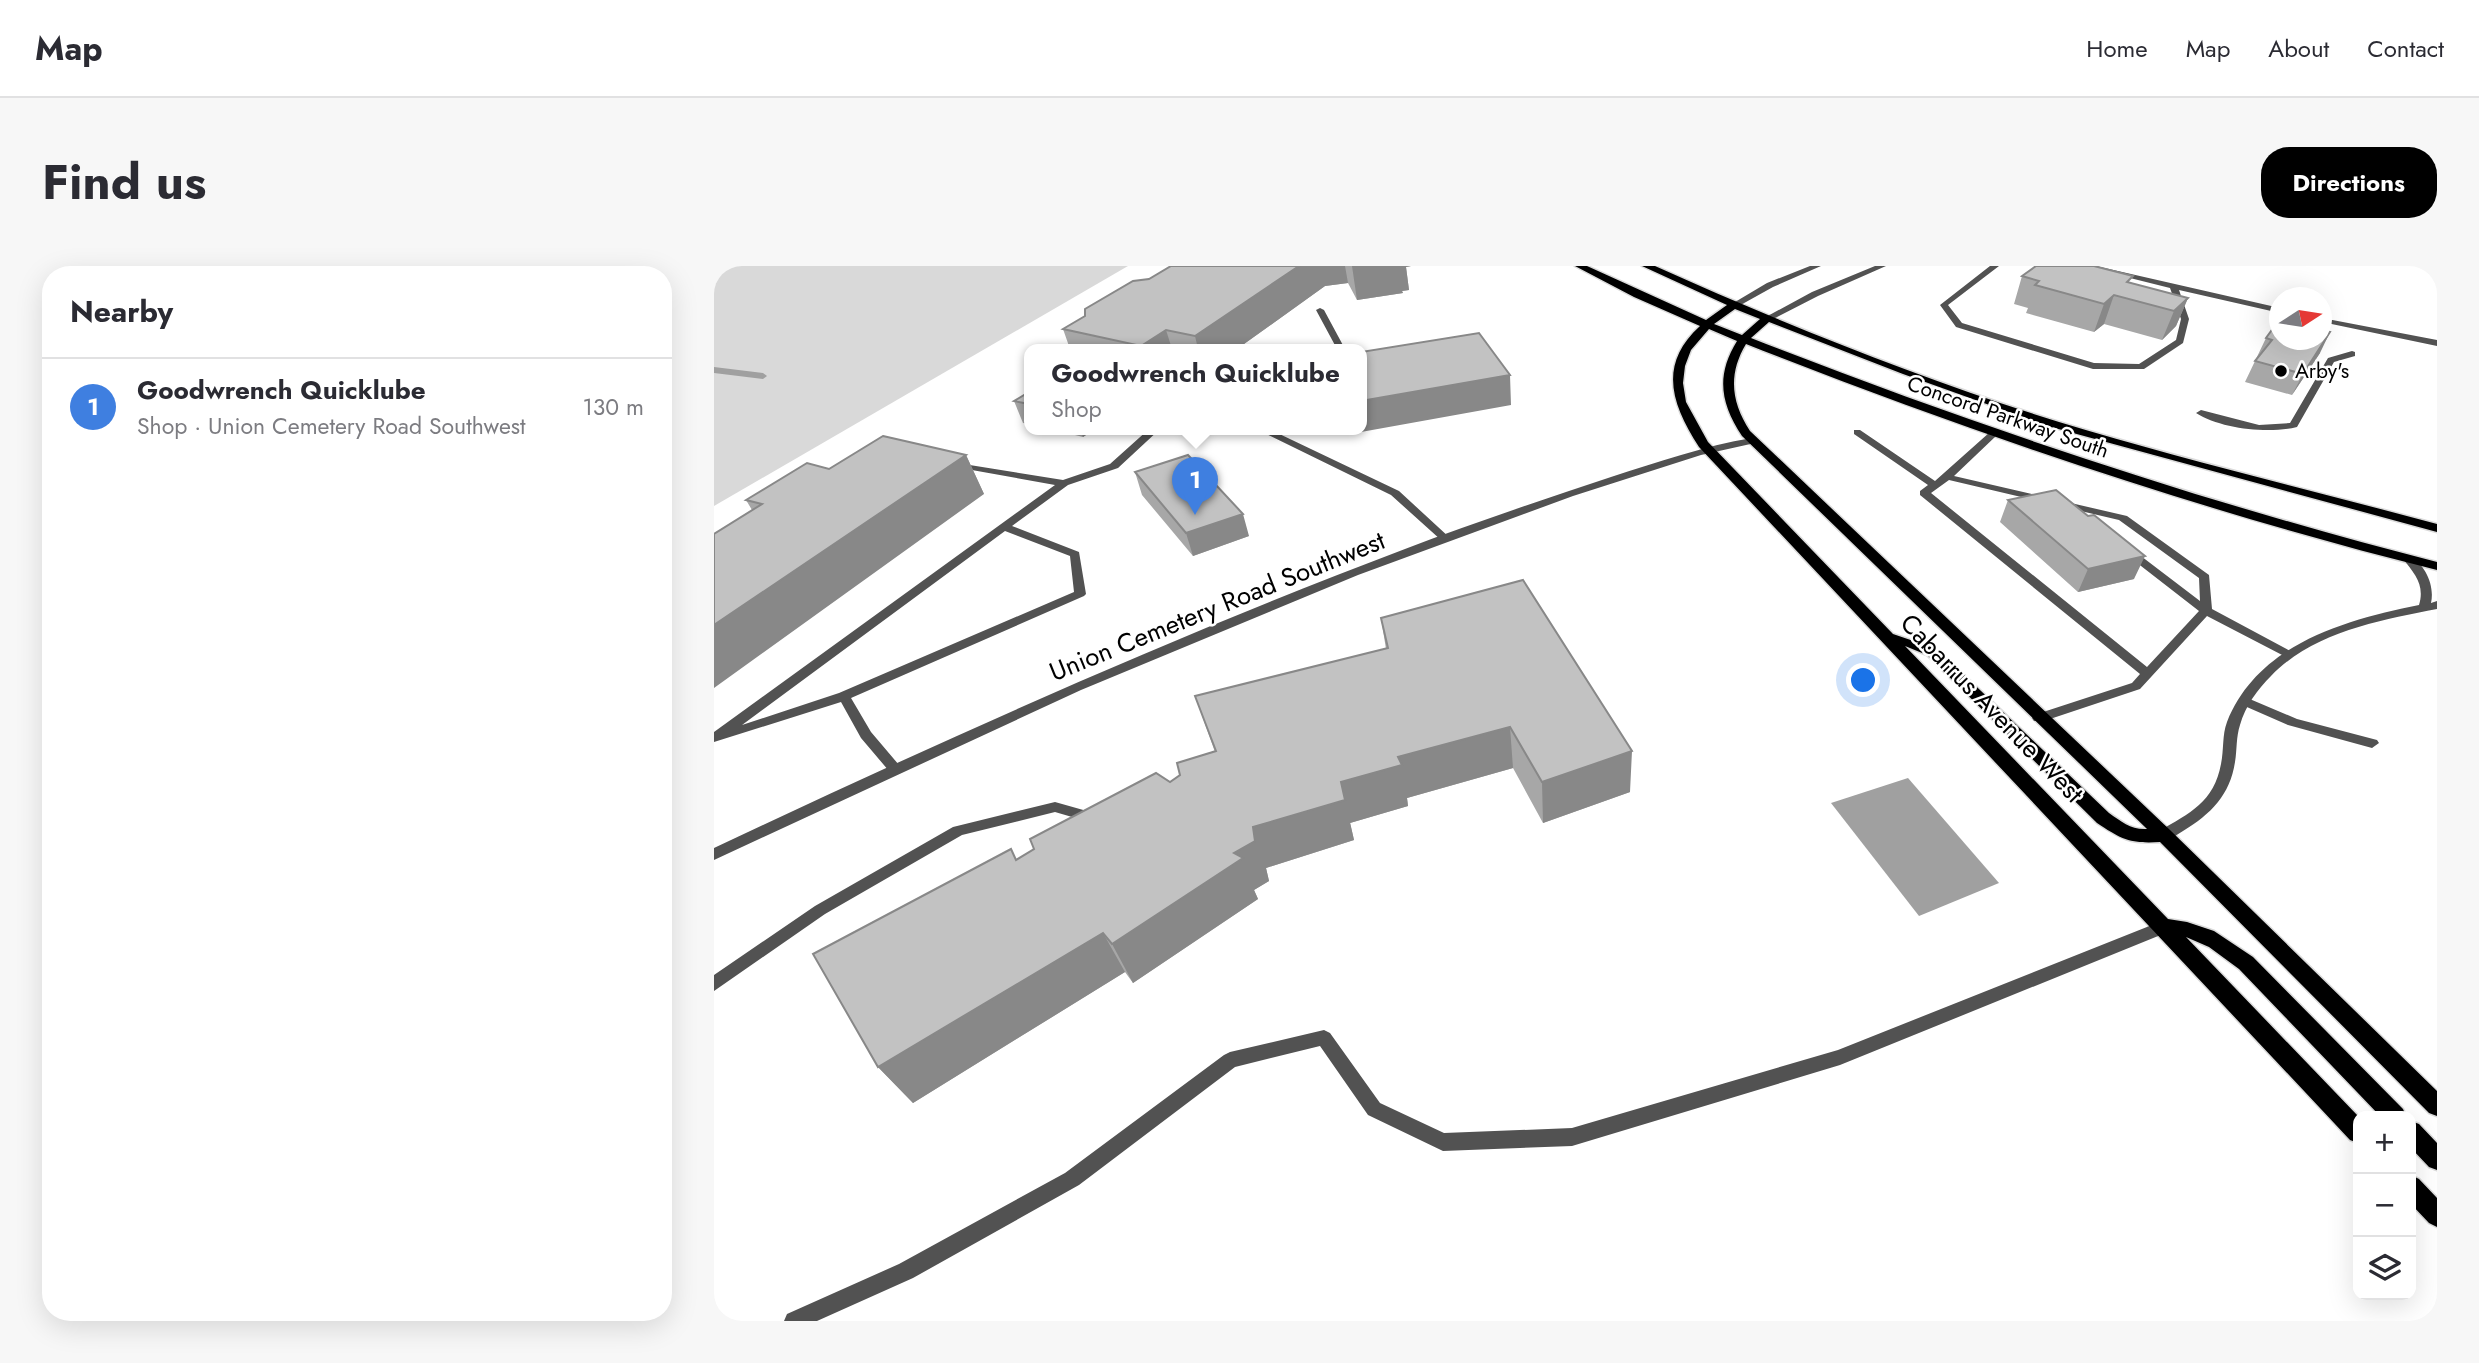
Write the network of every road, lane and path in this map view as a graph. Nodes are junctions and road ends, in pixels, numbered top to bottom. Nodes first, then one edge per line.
1 (1580, 266) edge
2 (1647, 266) edge
3 (1816, 266) edge
4 (1882, 266) edge
5 (1996, 266) edge
6 (2086, 266) edge
7 (2174, 287) junction
8 (1734, 305) junction
9 (2269, 309) edge
10 (1320, 310) dead end
11 (1768, 318) junction
12 (2332, 322) edge
13 (1706, 324) junction
14 (1745, 340) junction
15 (2437, 343) edge
16 (1338, 344) edge
17 (2352, 354) dead end
18 (2201, 413) dead end
19 (1857, 432) dead end
20 (1993, 434) junction
21 (1148, 435) edge
22 (1274, 435) edge
23 (1752, 441) junction
24 (1708, 450) junction
25 (940, 462) edge
26 (1947, 477) junction
27 (1065, 483) junction
28 (1935, 485) junction
29 (2069, 504) junction
30 (2090, 520) edge
31 (1005, 527) junction
32 (2437, 528) edge
33 (1445, 538) junction
34 (2121, 545) edge
35 (2409, 559) junction
36 (2437, 566) edge
37 (2430, 606) edge
38 (2206, 611) junction
39 (1885, 637) junction
40 (2290, 654) junction
41 (2147, 674) junction
42 (844, 695) junction
43 (2245, 701) junction
44 (2039, 718) junction
45 (714, 738) edge
46 (2372, 743) dead end
47 (894, 768) junction
48 (1109, 835) edge
49 (2164, 835) junction
50 (714, 854) edge
51 (2162, 927) junction
52 (714, 984) edge
53 (2437, 1106) edge
54 (2390, 1111) edge
55 (2353, 1127) edge
56 (2416, 1137) edge
57 (2437, 1159) edge
58 (2416, 1192) edge
59 (2437, 1215) edge
60 (794, 1321) edge

1 - 13 main road, Concord Parkway South
2 - 8 main road, Concord Parkway South
3 - 8 street
4 - 11 street
5 - 7 street
6 - 7 street
7 - 9 street
8 - 11 main road, Concord Parkway South
8 - 13 main road, Cabarrus Avenue West
10 - 16 street
11 - 14 main road, Cabarrus Avenue West
11 - 32 main road, Concord Parkway South
12 - 15 street
13 - 14 main road, Concord Parkway South
13 - 24 main road, Cabarrus Avenue West
14 - 20 main road, Concord Parkway South
14 - 23 main road, Cabarrus Avenue West
17 - 18 street
19 - 28 street
20 - 26 street
20 - 35 main road, Concord Parkway South
21 - 27 street
22 - 33 street
23 - 24 street, Union Cemetery Road Southwest
23 - 44 main road, Cabarrus Avenue West
24 - 33 street, Union Cemetery Road Southwest
24 - 39 main road, Cabarrus Avenue West
25 - 27 street
26 - 28 street
26 - 29 street
27 - 31 street
28 - 41 street
29 - 30 street
29 - 38 street
31 - 42 street
31 - 45 street
33 - 47 street, Union Cemetery Road Southwest
34 - 38 street
35 - 36 main road, Concord Parkway South
35 - 37 street
37 - 40 street
38 - 40 street
38 - 41 street
39 - 49 main road
39 - 51 main road, Cabarrus Avenue West
40 - 43 street
41 - 44 street
42 - 45 street
42 - 47 street
43 - 46 street
43 - 49 street
44 - 49 main road, Cabarrus Avenue West
47 - 50 street, Union Cemetery Road Southwest
48 - 52 street
49 - 53 main road, Cabarrus Avenue West
51 - 54 main road
51 - 55 main road, Cabarrus Avenue West
51 - 60 street
56 - 57 main road
58 - 59 main road

